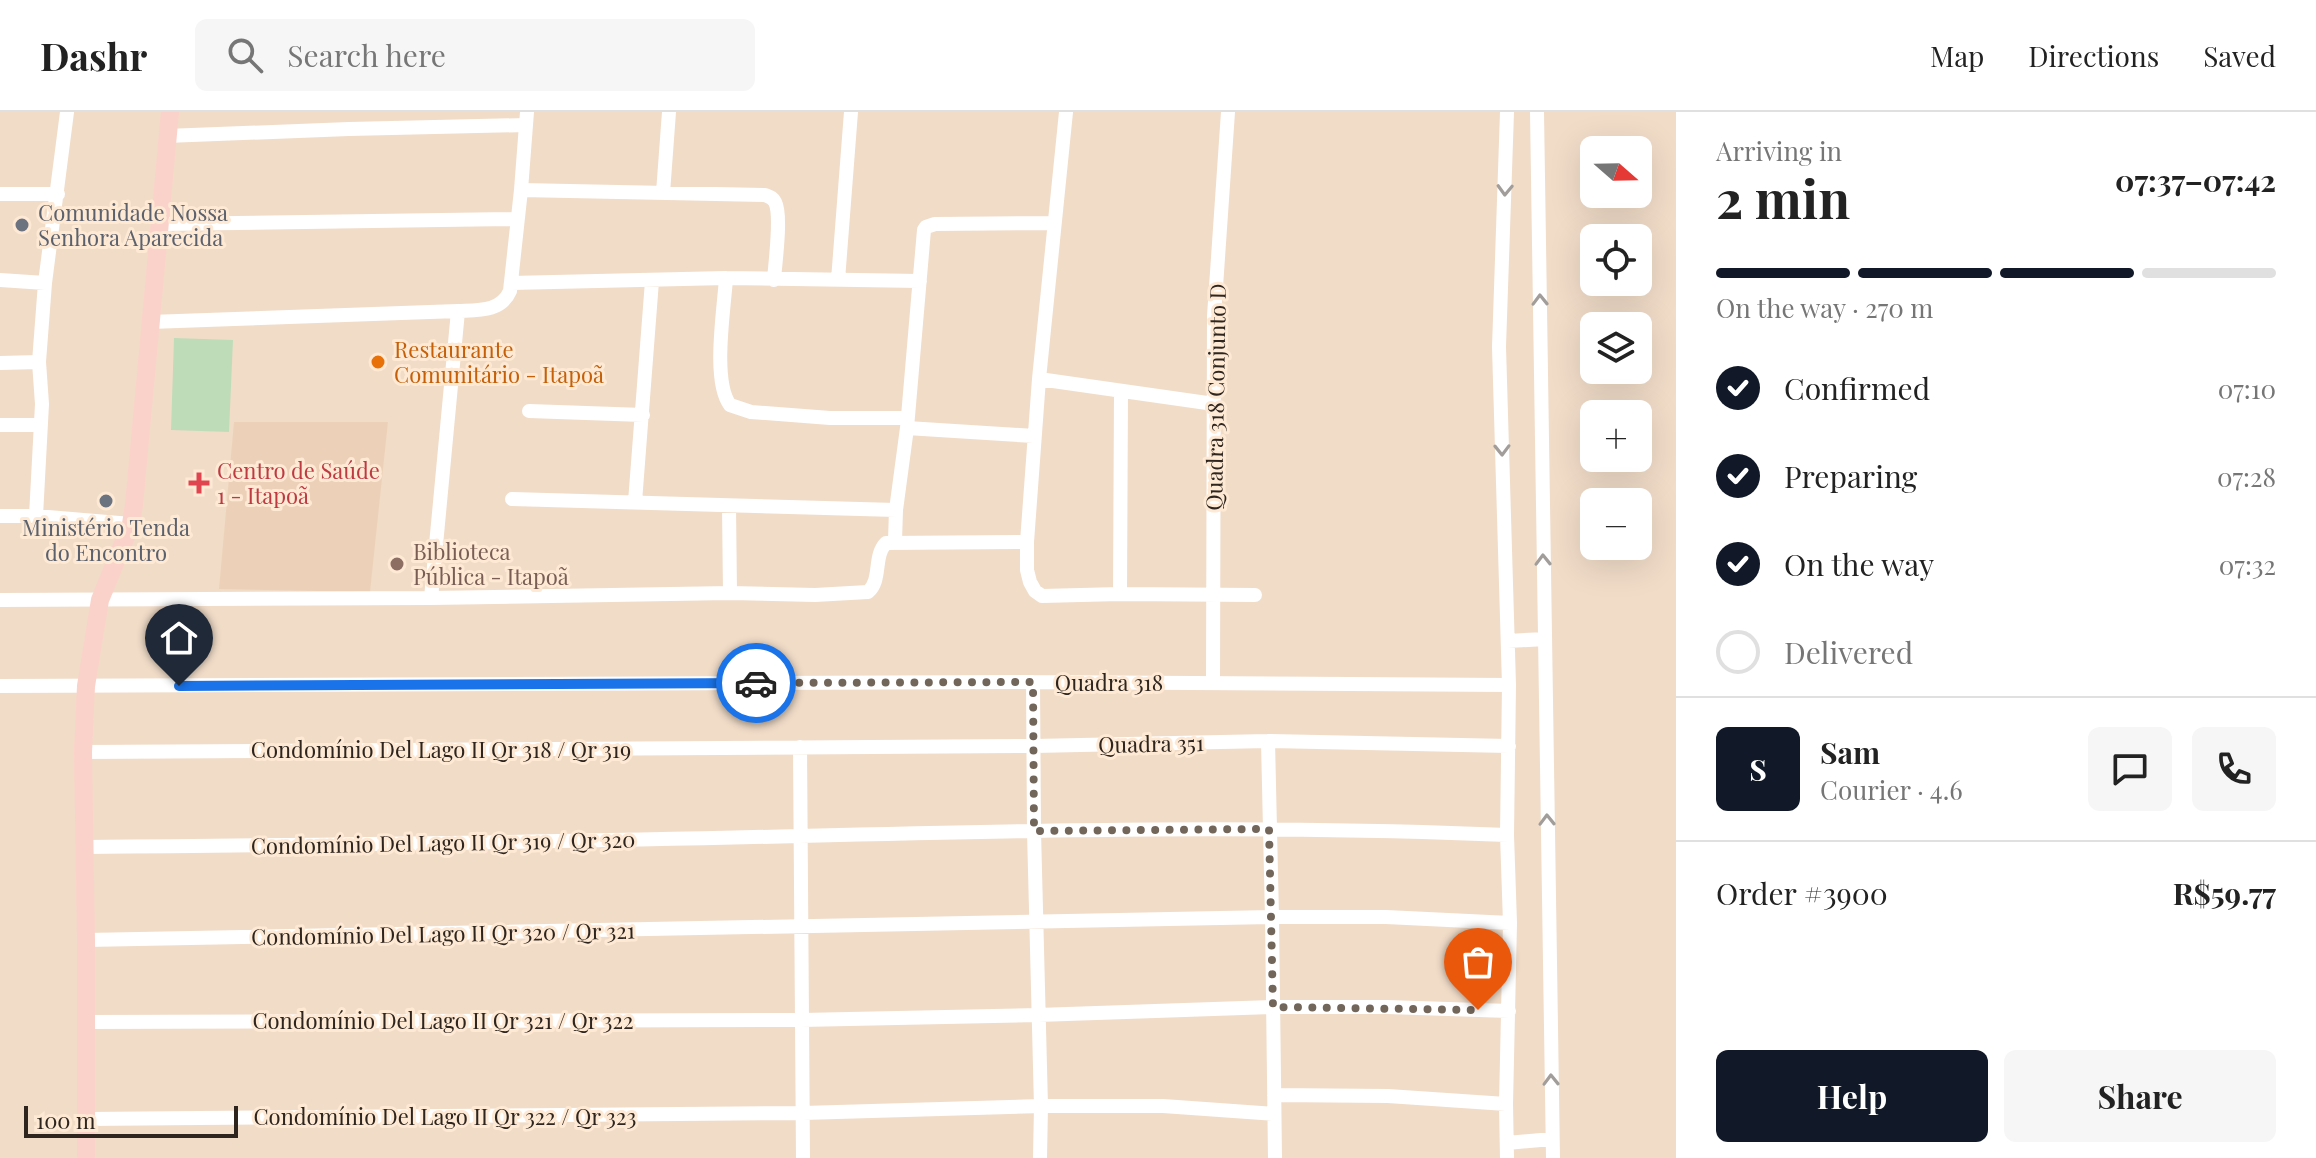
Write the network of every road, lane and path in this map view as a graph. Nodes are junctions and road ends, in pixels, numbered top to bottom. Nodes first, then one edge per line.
1 (67, 112) edge
2 (170, 112) edge
3 (669, 112) edge
4 (851, 112) edge
5 (1066, 112) edge
6 (1228, 112) edge
7 (1507, 112) edge
8 (1537, 112) edge
9 (526, 118) edge
10 (166, 136) junction
11 (521, 190) junction
12 (663, 193) junction
13 (0, 194) edge
14 (58, 194) junction
15 (517, 219) junction
16 (1053, 223) junction
17 (160, 224) junction
18 (726, 278) junction
19 (0, 280) edge
20 (774, 280) junction
21 (838, 280) junction
22 (652, 281) junction
23 (920, 281) junction
24 (45, 283) junction
25 (511, 283) junction
26 (458, 311) junction
27 (150, 322) junction
28 (39, 362) junction
29 (0, 363) edge
30 (1039, 379) junction
31 (1121, 392) junction
32 (1214, 404) junction
33 (529, 411) dead end
34 (643, 415) junction
35 (907, 423) junction
36 (0, 425) edge
37 (40, 425) junction
38 (1034, 436) junction
39 (512, 499) dead end
40 (635, 502) junction
41 (729, 506) junction
42 (896, 510) junction
43 (0, 516) edge
44 (36, 516) junction
45 (131, 524) junction
46 (895, 541) junction
47 (1027, 542) junction
48 (730, 593) junction
49 (1213, 593) junction
50 (1120, 594) junction
51 (1255, 595) dead end
52 (431, 598) junction
53 (0, 600) edge
54 (100, 600) junction
55 (1545, 639) junction
56 (1508, 641) junction
57 (1033, 682) junction
58 (1213, 683) junction
59 (1509, 685) junction
60 (0, 686) edge
61 (86, 686) junction
62 (1268, 741) junction
63 (1034, 746) junction
64 (1509, 746) junction
65 (800, 747) junction
66 (83, 752) junction
67 (1269, 829) junction
68 (1034, 831) junction
69 (1507, 835) junction
70 (802, 836) junction
71 (84, 847) junction
72 (1272, 917) junction
73 (1036, 922) junction
74 (1510, 923) junction
75 (801, 927) junction
76 (86, 940) junction
77 (1273, 1007) junction
78 (1509, 1011) junction
79 (1038, 1015) junction
80 (801, 1020) junction
81 (85, 1022) junction
82 (1274, 1095) junction
83 (1506, 1104) junction
84 (1041, 1106) junction
85 (803, 1113) junction
86 (1274, 1114) junction
87 (86, 1119) junction
88 (1552, 1139) junction
89 (1507, 1151) edge
90 (86, 1158) edge
91 (803, 1158) edge
92 (1040, 1158) edge
93 (1275, 1158) edge
94 (1553, 1158) edge

1 - 14 street
2 - 10 street
3 - 12 street
4 - 21 street
5 - 16 street
6 - 32 street, Quadra 318 Conjunto D
7 -> 56 street
55 -> 8 street
9 - 10 street
9 - 11 street
10 - 17 street
11 - 12 street
11 - 15 street
12 - 20 street
13 - 14 street
14 - 24 street
15 - 17 street
15 - 25 street
16 - 23 street
16 - 30 street
17 - 27 street
18 - 20 street
18 - 22 street
18 - 35 street
19 - 24 street
20 - 21 street
21 - 23 street
22 - 25 street
22 - 34 street
23 - 35 street
24 - 28 street
25 - 26 street
26 - 27 street
26 - 52 street
27 - 45 street
28 - 29 street
28 - 37 street
30 - 31 street
30 - 38 street
31 - 32 street
31 - 50 street
32 - 49 street, Quadra 318 Conjunto D
33 - 34 street
34 - 40 street
35 - 38 street
35 - 42 street
36 - 37 street
37 - 44 street
38 - 47 street
39 - 40 street
40 - 41 street
41 - 42 street
41 - 48 street
42 - 46 street
43 - 44 street
44 - 45 street
45 - 54 street
46 - 47 street
46 - 48 street
47 - 50 street
48 - 52 street
49 - 50 street
49 - 51 street
49 - 58 street, Quadra 318 Conjunto D
52 - 54 street
53 - 54 street
54 - 61 street
55 - 56 street
88 -> 55 street
56 - 59 street
57 - 58 street, Quadra 318
57 - 61 street, Quadra 318
57 - 63 street
58 - 59 street, Quadra 318
59 - 64 street
60 - 61 street, Quadra 318
61 - 66 street
62 - 63 street, Quadra 351
62 - 64 street, Quadra 351
62 - 67 street
63 - 65 street, Quadra 351
63 - 68 street
64 - 69 street
65 - 66 street, Condomínio Del Lago II Qr 318 / Qr 319
65 - 70 street
66 - 71 street
67 - 68 street, Condomínio Del Lago II Qr 319 / Qr 320
67 - 69 street, Condomínio Del Lago II Qr 319 / Qr 320
67 - 72 street
68 - 70 street, Condomínio Del Lago II Qr 319 / Qr 320
68 - 73 street
69 - 74 street
70 - 71 street, Condomínio Del Lago II Qr 319 / Qr 320
70 - 75 street
71 - 76 street
72 - 73 street, Condomínio Del Lago II Qr 320 / Qr 321
72 - 74 street, Condomínio Del Lago II Qr 320 / Qr 321
72 - 77 street
73 - 75 street, Condomínio Del Lago II Qr 320 / Qr 321
73 - 79 street
74 - 78 street
75 - 76 street, Condomínio Del Lago II Qr 320 / Qr 321
75 - 80 street
76 - 81 street
77 - 78 street, Condomínio Del Lago II Qr 321 / Qr 322
77 - 79 street, Condomínio Del Lago II Qr 321 / Qr 322
77 - 82 street
78 - 83 street
79 - 80 street, Condomínio Del Lago II Qr 321 / Qr 322
79 - 84 street
80 - 81 street, Condomínio Del Lago II Qr 321 / Qr 322
80 - 85 street
81 - 87 street
82 - 83 street
82 - 86 street
83 - 89 street
84 - 85 street, Condomínio Del Lago II Qr 322 / Qr 323
84 - 86 street, Condomínio Del Lago II Qr 322 / Qr 323
84 - 92 street
85 - 87 street, Condomínio Del Lago II Qr 322 / Qr 323
85 - 91 street
86 - 93 street
87 - 90 street
88 - 89 street
88 - 94 street

